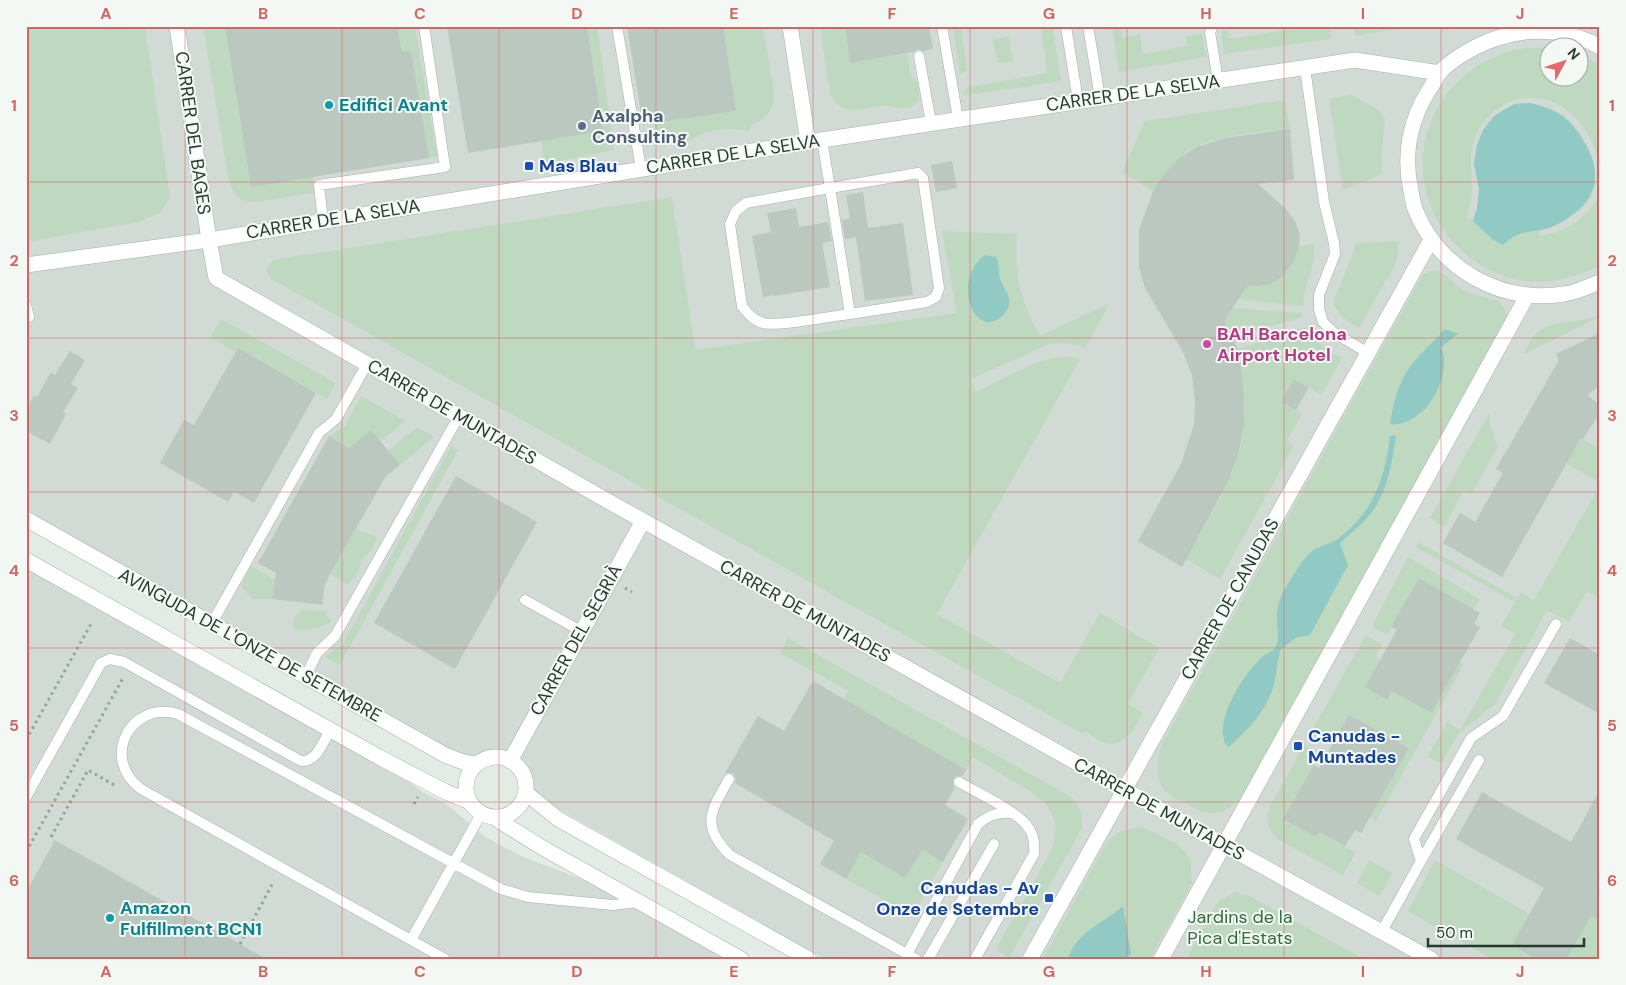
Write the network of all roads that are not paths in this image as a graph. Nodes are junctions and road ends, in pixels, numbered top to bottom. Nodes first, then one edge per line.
1 (177, 26) edge
2 (424, 26) edge
3 (617, 26) edge
4 (790, 26) edge
5 (942, 26) edge
6 (1066, 26) edge
7 (1088, 26) edge
8 (1213, 26) edge
9 (1513, 30) edge
10 (1594, 43) edge
11 (919, 56) dead end
12 (1304, 68) junction
13 (1440, 74) junction
14 (1218, 81) junction
15 (1100, 98) junction
16 (1078, 101) junction
17 (958, 119) junction
18 (931, 123) junction
19 (815, 140) junction
20 (641, 169) junction
21 (830, 188) junction
22 (323, 221) junction
23 (208, 240) junction
24 (1431, 240) junction
25 (26, 265) edge
26 (1600, 282) edge
27 (1527, 296) junction
28 (26, 305) edge
29 (850, 314) junction
30 (29, 317) dead end
31 (1368, 353) junction
32 (367, 364) junction
33 (459, 416) junction
34 (26, 519) edge
35 (643, 521) junction
36 (26, 560) edge
37 (525, 600) dead end
38 (212, 623) junction
39 (1556, 624) dead end
40 (581, 631) junction
41 (306, 676) junction
42 (330, 730) junction
43 (1479, 760) dead end
44 (510, 761) junction
45 (476, 764) junction
46 (728, 779) dead end
47 (959, 782) dead end
48 (1124, 789) junction
49 (526, 793) junction
50 (26, 796) edge
51 (468, 801) junction
52 (1011, 813) junction
53 (487, 816) junction
54 (994, 844) dead end
55 (1224, 845) junction
56 (1421, 861) junction
57 (454, 864) junction
58 (638, 901) junction
59 (1382, 931) junction
60 (411, 940) junction
61 (911, 956) edge
62 (445, 959) edge
63 (741, 959) edge
64 (809, 959) edge
65 (928, 959) edge
66 (975, 959) edge
67 (1030, 959) edge
68 (1161, 959) edge
69 (1431, 959) edge

1 - 23 street, CARRER DEL BAGES
2 - 22 lane
3 - 20 lane
4 - 19 street
5 - 17 lane
6 - 16 lane
7 - 15 lane
8 - 14 lane
9 - 10 street
9 - 13 street
11 - 18 lane
12 - 13 street, CARRER DE LA SELVA
12 - 14 street, CARRER DE LA SELVA
12 - 31 lane
13 - 24 street
14 - 15 street, CARRER DE LA SELVA
15 - 16 street, CARRER DE LA SELVA
16 - 17 street, CARRER DE LA SELVA
17 - 18 street, CARRER DE LA SELVA
18 - 19 street, CARRER DE LA SELVA
19 - 20 street, CARRER DE LA SELVA
19 - 21 lane
20 - 22 street, CARRER DE LA SELVA
21 - 29 lane
21 - 29 lane
21 - 29 lane
22 - 23 street, CARRER DE LA SELVA
23 - 25 street, CARRER DE LA SELVA
23 - 32 street, CARRER DE MUNTADES
24 - 27 street
24 - 31 street, CARRER DE CANUDAS
26 - 27 street
27 - 55 street
28 - 30 lane
31 - 48 street, CARRER DE CANUDAS
32 - 33 street, CARRER DE MUNTADES
32 - 38 lane
33 - 35 street, CARRER DE MUNTADES
33 - 41 lane
34 - 38 street, AVINGUDA DE L'ONZE DE SETEMBRE
35 - 40 street, CARRER DEL SEGRIÀ
35 - 48 street, CARRER DE MUNTADES
36 - 42 street, AVINGUDA DE L'ONZE DE SETEMBRE
37 - 40 lane
38 - 41 street, AVINGUDA DE L'ONZE DE SETEMBRE
39 - 56 lane
40 - 44 street, CARRER DEL SEGRIÀ
41 - 45 street, AVINGUDA DE L'ONZE DE SETEMBRE
42 - 50 lane
42 - 51 street, AVINGUDA DE L'ONZE DE SETEMBRE
43 - 56 lane
44 - 45 street
44 - 49 street
45 - 51 street
46 - 61 lane
47 - 52 lane
48 - 55 street, CARRER DE MUNTADES
48 - 67 street, CARRER DE CANUDAS
49 - 53 street
49 - 64 street
51 - 53 street
52 - 61 lane
52 - 66 lane
53 - 57 lane
53 - 58 street
54 - 65 lane
55 - 59 street, CARRER DE MUNTADES
55 - 68 street
56 - 59 lane
57 - 58 lane
57 - 60 lane
57 - 60 lane
58 - 63 street
59 - 69 street, CARRER DE MUNTADES
60 - 62 lane

